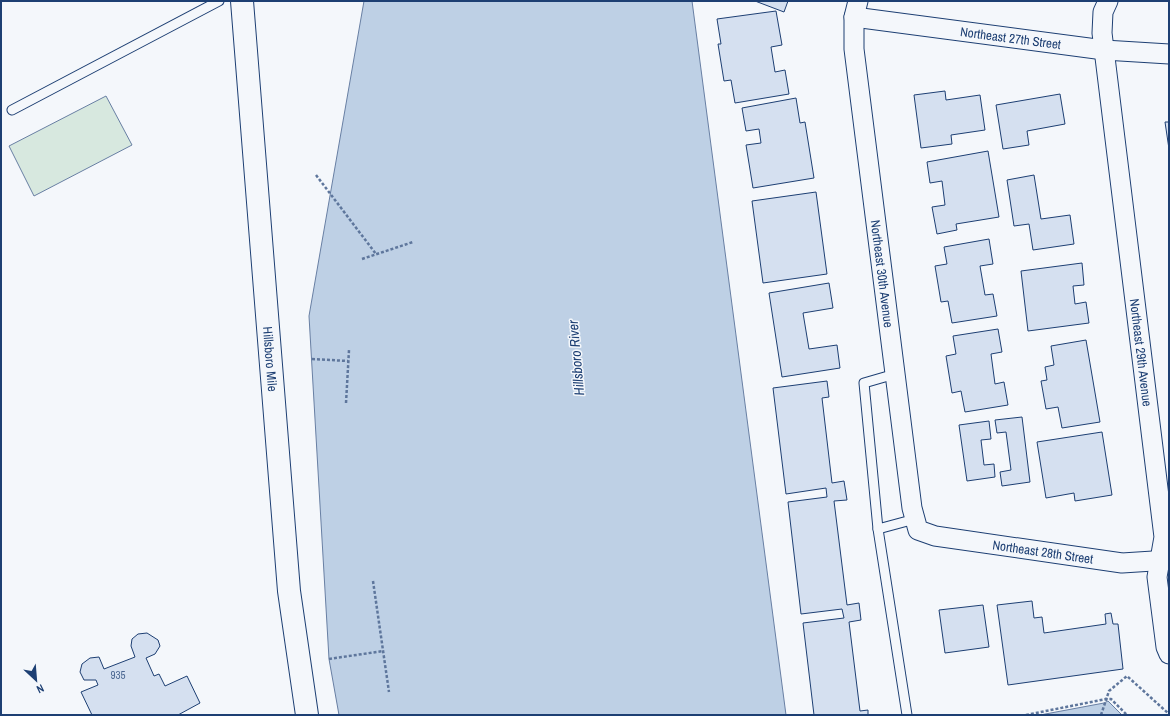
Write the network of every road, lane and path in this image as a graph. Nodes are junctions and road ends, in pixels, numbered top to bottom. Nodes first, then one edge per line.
1 (219, 1) edge
2 (242, 1) edge
3 (1108, 1) edge
4 (856, 9) edge
5 (1104, 50) junction
6 (1169, 54) edge
7 (12, 110) dead end
8 (316, 175) dead end
9 (413, 242) dead end
10 (376, 254) junction
11 (362, 259) dead end
12 (349, 350) dead end
13 (312, 360) dead end
14 (348, 361) junction
15 (895, 374) junction
16 (346, 403) dead end
17 (917, 525) junction
18 (878, 529) junction
19 (1165, 560) edge
20 (373, 581) dead end
21 (383, 651) junction
22 (1169, 654) edge
23 (329, 659) dead end
24 (389, 692) dead end
25 (1106, 699) junction
26 (1169, 714) edge
27 (307, 715) edge
28 (907, 715) edge
29 (1026, 715) edge
30 (1101, 715) edge
31 (1127, 715) edge

1 - 7 lane
2 - 27 main road, Hillsboro Mile
3 - 5 street, Northeast 29th Avenue
4 - 5 street, Northeast 27th Street
4 - 15 street, Northeast 30th Avenue
5 - 6 street, Northeast 27th Street
5 - 19 street, Northeast 29th Avenue
8 - 10 path
9 - 10 path
10 - 11 path
12 - 14 path
13 - 14 path
14 - 16 path
15 - 17 street, Northeast 30th Avenue
15 - 18 lane
17 - 18 lane
17 - 19 street, Northeast 28th Street
18 - 28 lane
19 - 22 street, Northeast 29th Avenue
20 - 21 path
21 - 23 path
21 - 24 path
25 - 26 path
25 - 29 path
25 - 30 path
25 - 31 path

